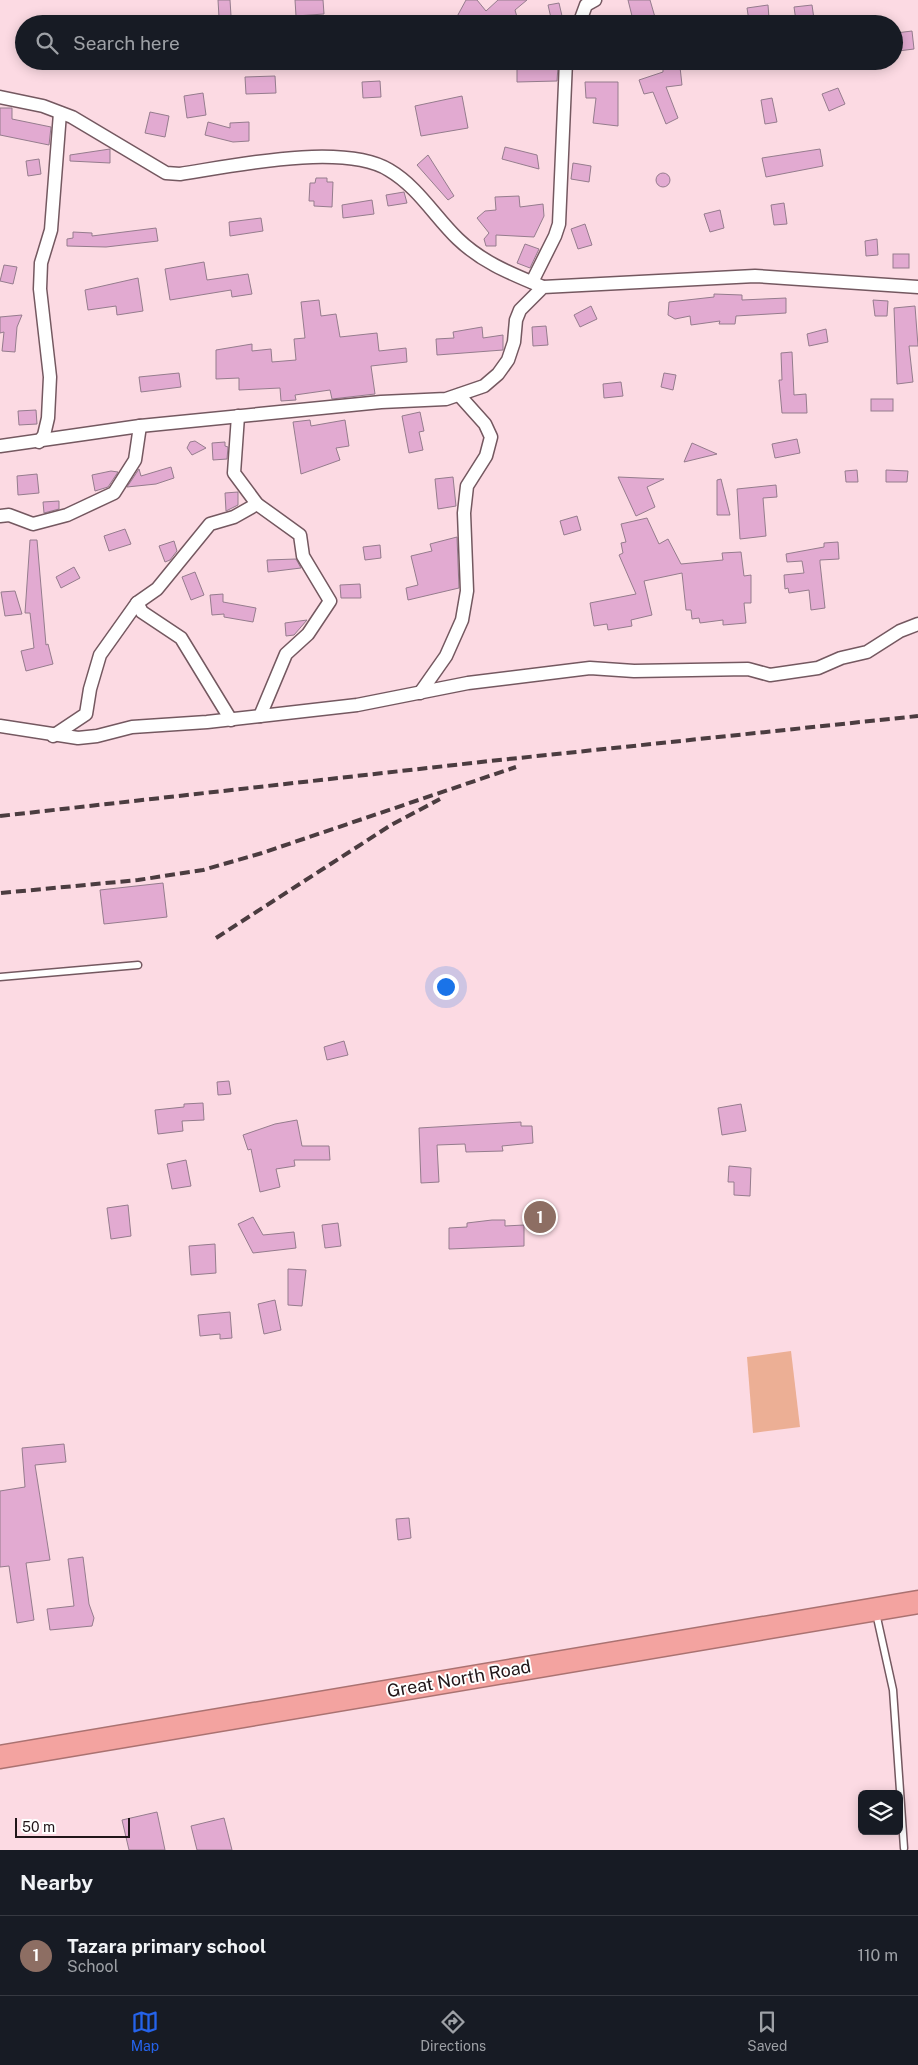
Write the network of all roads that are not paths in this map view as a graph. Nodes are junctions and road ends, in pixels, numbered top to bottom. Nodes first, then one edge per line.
1 (595, 0) edge
2 (582, 15) edge
3 (566, 70) edge
4 (0, 97) edge
5 (60, 113) junction
6 (538, 285) junction
7 (918, 287) edge
8 (459, 395) junction
9 (238, 416) junction
10 (140, 426) junction
11 (38, 442) junction
12 (0, 446) edge
13 (257, 504) junction
14 (0, 516) edge
15 (137, 603) junction
16 (918, 624) edge
17 (420, 692) junction
18 (260, 716) junction
19 (231, 720) junction
20 (0, 726) edge
21 (53, 736) junction
22 (138, 965) dead end
23 (0, 977) edge
24 (918, 1602) edge
25 (876, 1609) junction
26 (0, 1757) edge
27 (904, 1848) dead end

1 - 2 street
3 - 6 street
4 - 5 street
5 - 6 street
5 - 11 street
6 - 7 street
6 - 8 street
8 - 9 street
8 - 17 street
9 - 10 street
9 - 13 street
10 - 11 street
10 - 14 street
11 - 12 street
13 - 15 street
13 - 18 street
15 - 19 street
15 - 21 street
16 - 17 street
17 - 18 street
18 - 19 street
19 - 21 street
20 - 21 street
22 - 23 lane
24 - 25 highway, Great North Road
25 - 26 highway, Great North Road
25 - 27 lane

